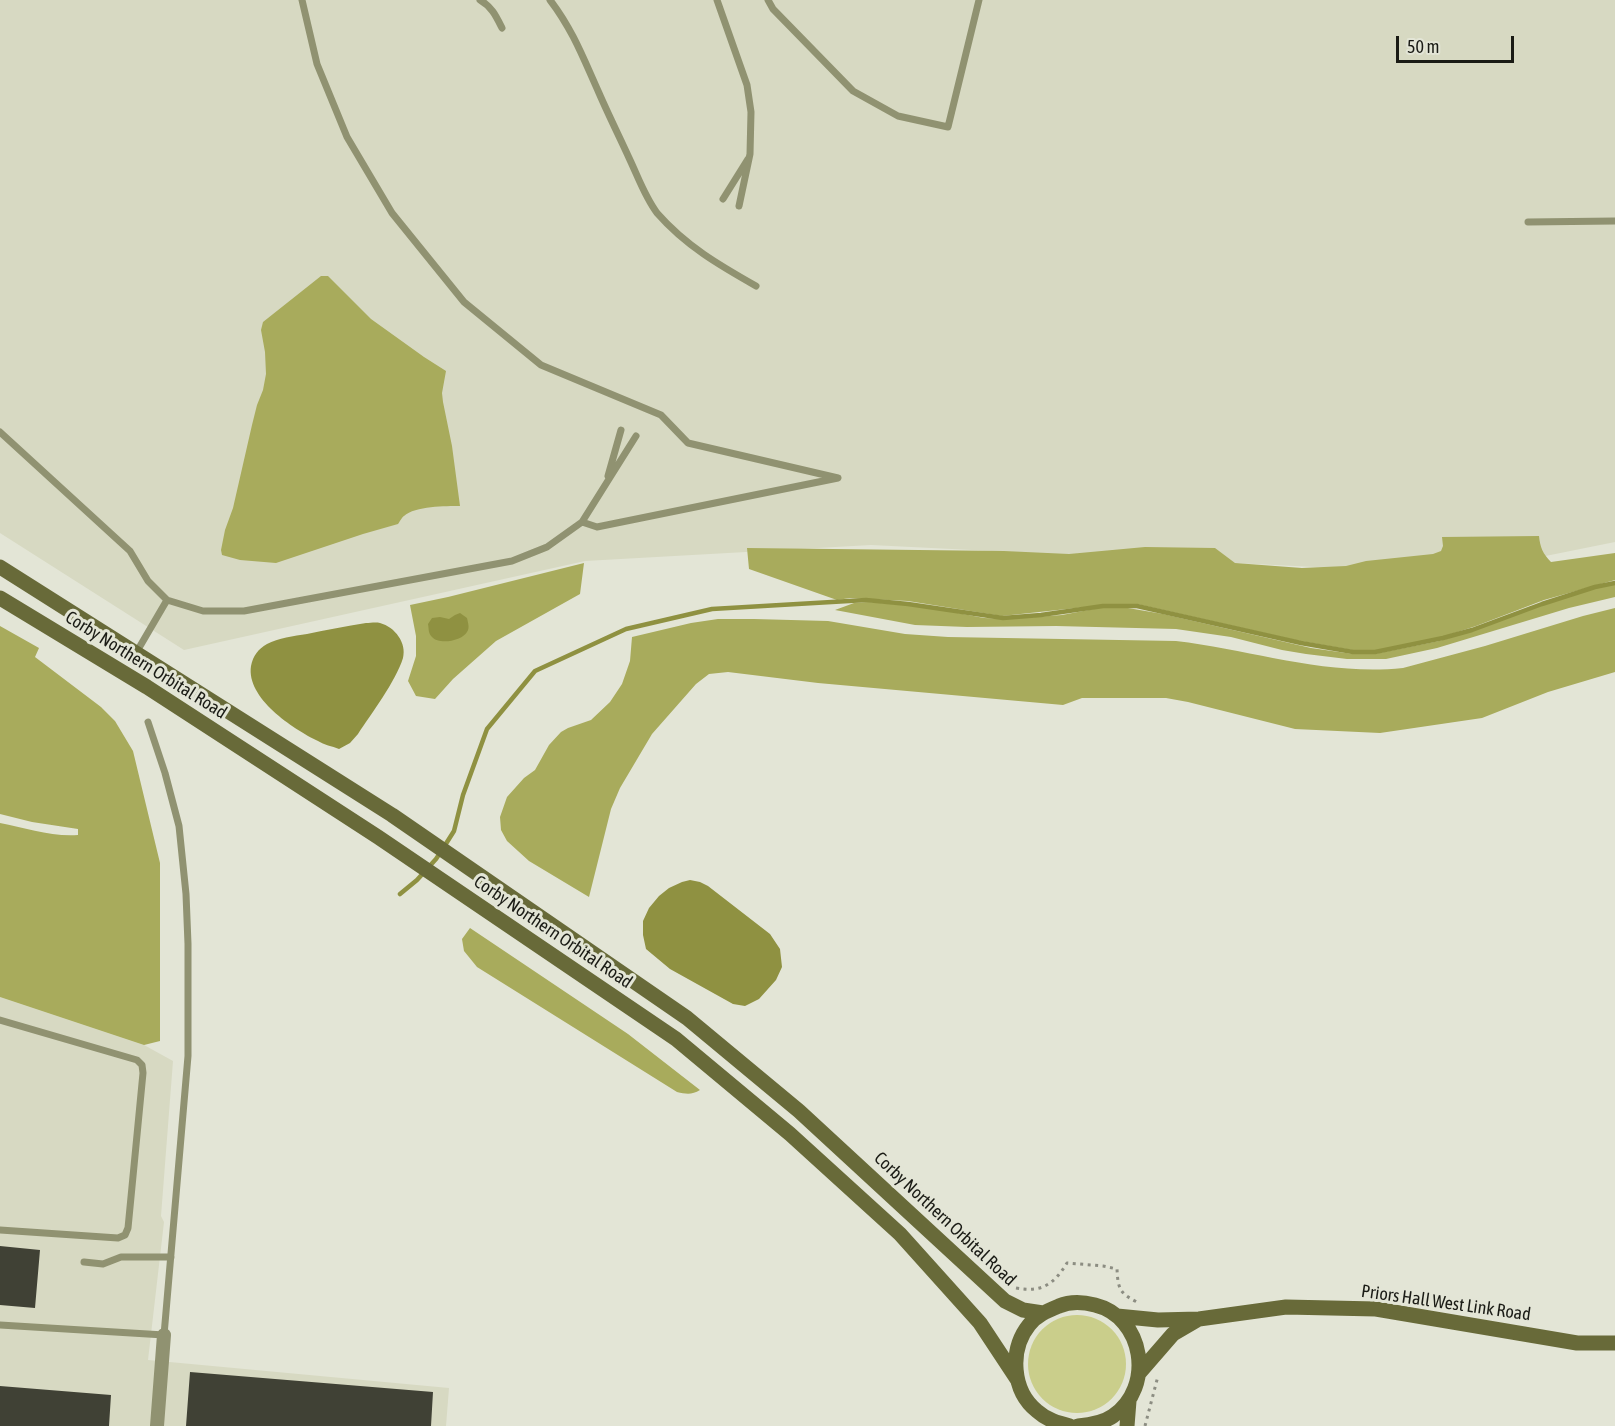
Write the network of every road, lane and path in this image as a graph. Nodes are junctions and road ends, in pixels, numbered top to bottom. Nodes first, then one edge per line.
1 (302, 0) edge
2 (480, 0) edge
3 (550, 0) edge
4 (717, 0) edge
5 (768, 0) edge
6 (979, 0) edge
7 (502, 28) dead end
8 (750, 154) junction
9 (723, 199) dead end
10 (739, 206) dead end
11 (1615, 221) edge
12 (1528, 222) dead end
13 (756, 286) dead end
14 (621, 430) dead end
15 (0, 432) edge
16 (636, 436) dead end
17 (605, 484) junction
18 (582, 522) junction
19 (0, 567) edge
20 (0, 598) edge
21 (167, 600) junction
22 (136, 653) junction
23 (148, 722) dead end
24 (0, 1020) edge
25 (0, 1230) edge
26 (171, 1257) junction
27 (84, 1262) dead end
28 (1042, 1312) junction
29 (1117, 1316) junction
30 (1199, 1319) junction
31 (0, 1325) edge
32 (164, 1335) junction
33 (1615, 1343) edge
34 (1140, 1372) junction
35 (1159, 1373) dead end
36 (1017, 1379) junction
37 (1129, 1401) junction
38 (157, 1426) edge
39 (1070, 1426) edge
40 (1078, 1426) edge
41 (1127, 1426) edge
42 (1145, 1426) edge

1 - 18 lane
2 - 7 lane
3 - 13 lane
4 - 8 lane
5 - 6 lane
8 - 9 lane
8 - 10 lane
11 - 12 lane
14 - 17 lane
15 - 21 lane
16 - 17 lane
17 - 18 lane
18 - 21 lane
19 - 22 street, Corby Northern Orbital Road
20 - 36 street, Corby Northern Orbital Road
21 - 22 lane
22 - 28 street, Corby Northern Orbital Road
23 - 26 lane
24 - 25 lane
26 - 27 lane
26 - 32 lane
28 - 29 street
28 - 36 street
29 - 30 street, Priors Hall West Link Road
29 - 34 street
30 - 33 street, Priors Hall West Link Road
30 - 34 street, Priors Hall West Link Road
31 - 32 lane
32 - 38 street
34 - 37 street
35 - 42 path
36 - 39 street, Corby Northern Orbital Road
37 - 40 street
37 - 41 street

